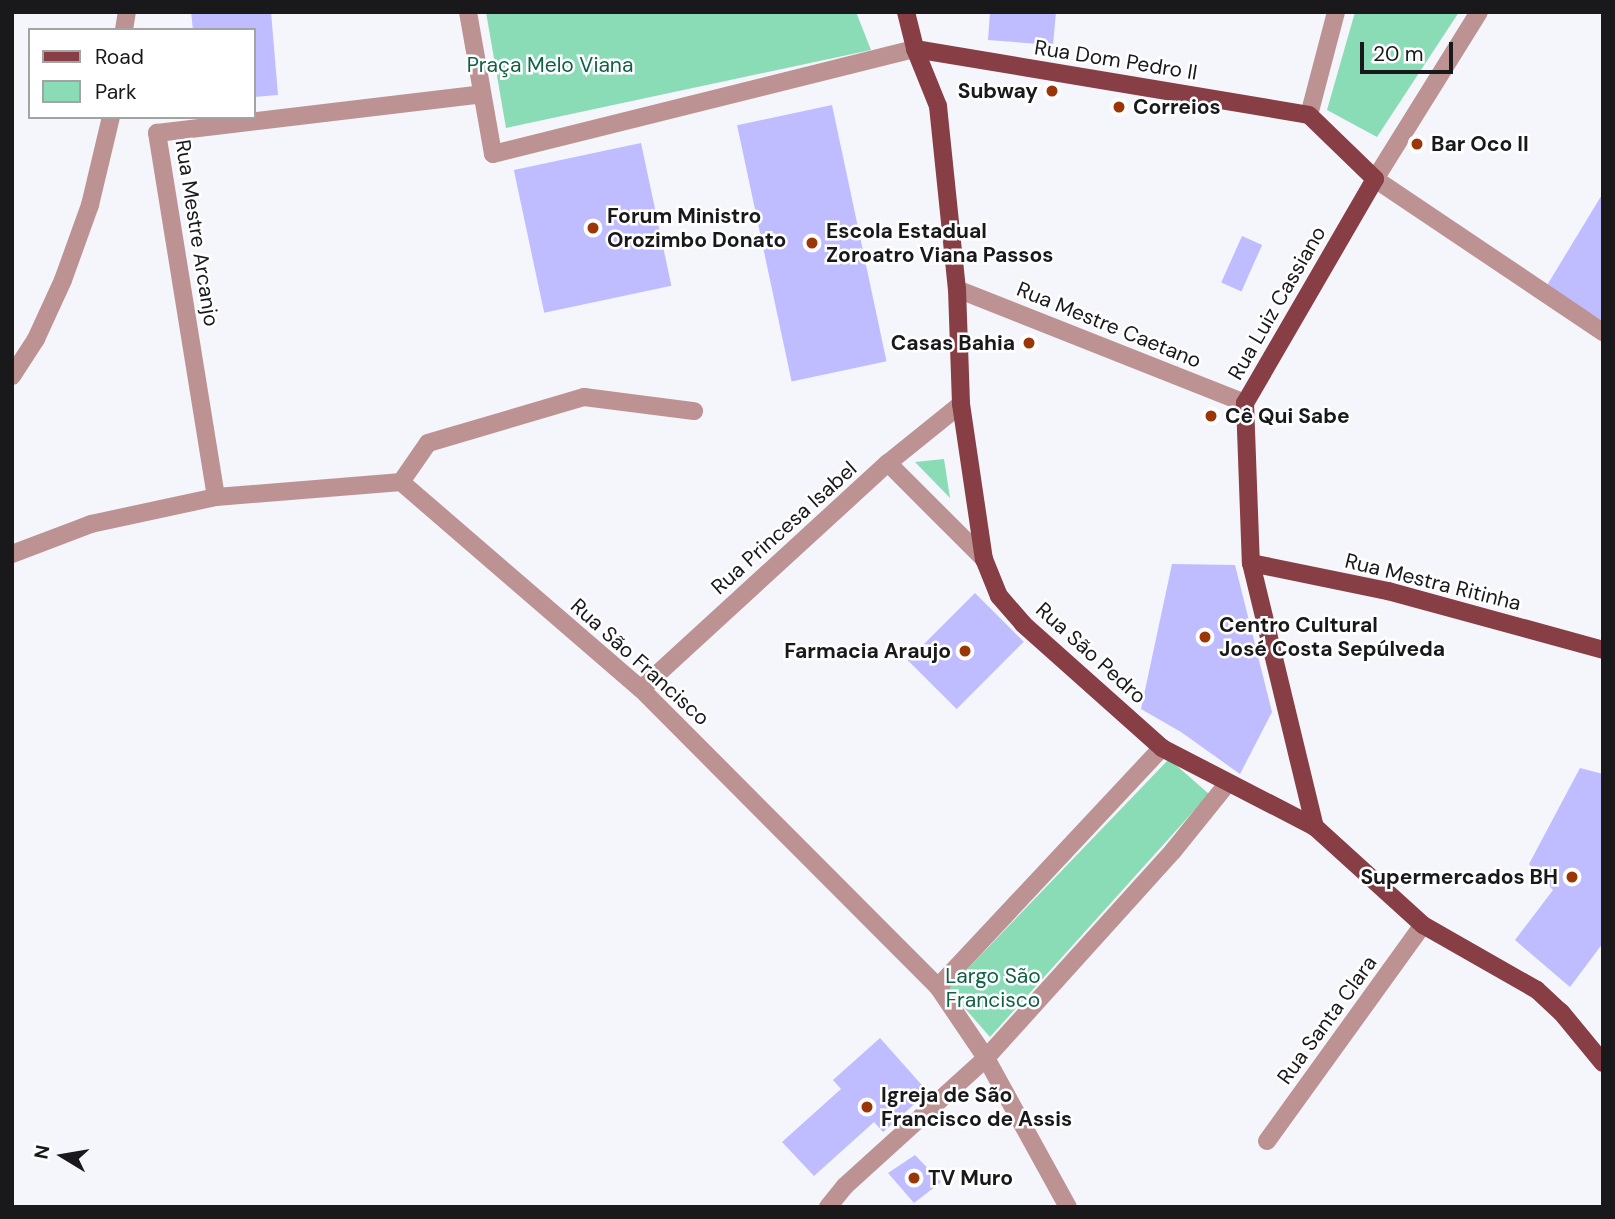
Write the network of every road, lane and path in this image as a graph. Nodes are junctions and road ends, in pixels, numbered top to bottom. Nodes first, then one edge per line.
1 (468, 12) edge
2 (906, 12) edge
3 (1336, 12) edge
4 (1479, 12) edge
5 (915, 49) junction
6 (482, 94) junction
7 (1309, 115) junction
8 (111, 119) edge
9 (1375, 179) junction
10 (957, 289) junction
11 (1603, 332) edge
12 (12, 376) edge
13 (1245, 403) junction
14 (961, 404) junction
15 (694, 411) dead end
16 (888, 464) junction
17 (401, 482) junction
18 (216, 497) junction
19 (12, 554) edge
20 (984, 559) junction
21 (1251, 563) junction
22 (1603, 650) edge
23 (641, 689) junction
24 (1162, 748) junction
25 (1227, 784) junction
26 (1315, 827) junction
27 (1423, 925) junction
28 (938, 987) junction
29 (986, 1058) junction
30 (1603, 1063) edge
31 (1267, 1141) dead end
32 (828, 1207) edge
33 (1068, 1207) edge

1 - 6 street
2 - 5 main road
3 - 7 street
4 - 9 street
5 - 6 street
5 - 7 main road, Rua Dom Pedro II
5 - 10 main road, Rua São Pedro
6 - 18 street, Rua Mestre Arcanjo
7 - 9 main road
8 - 12 street
9 - 11 street
9 - 13 main road, Rua Luiz Cassiano
10 - 13 street, Rua Mestre Caetano
10 - 14 main road, Rua São Pedro
13 - 21 main road, Rua Luiz Cassiano
14 - 16 street, Rua Princesa Isabel
14 - 20 main road, Rua São Pedro
15 - 17 street
16 - 20 street
16 - 23 street, Rua Princesa Isabel
17 - 18 street
17 - 23 street, Rua São Francisco
18 - 19 street
20 - 24 main road, Rua São Pedro
21 - 22 main road, Rua Mestra Ritinha
21 - 26 main road, Rua Luiz Cassiano
23 - 28 street, Rua São Francisco
24 - 25 main road, Rua São Pedro
24 - 28 street
25 - 26 main road, Rua São Pedro
25 - 29 street
26 - 27 main road, Rua São Pedro
27 - 30 main road, Rua São Pedro
27 - 31 street, Rua Santa Clara
28 - 29 street, Rua São Francisco
29 - 32 street
29 - 33 street, Rua São Francisco

